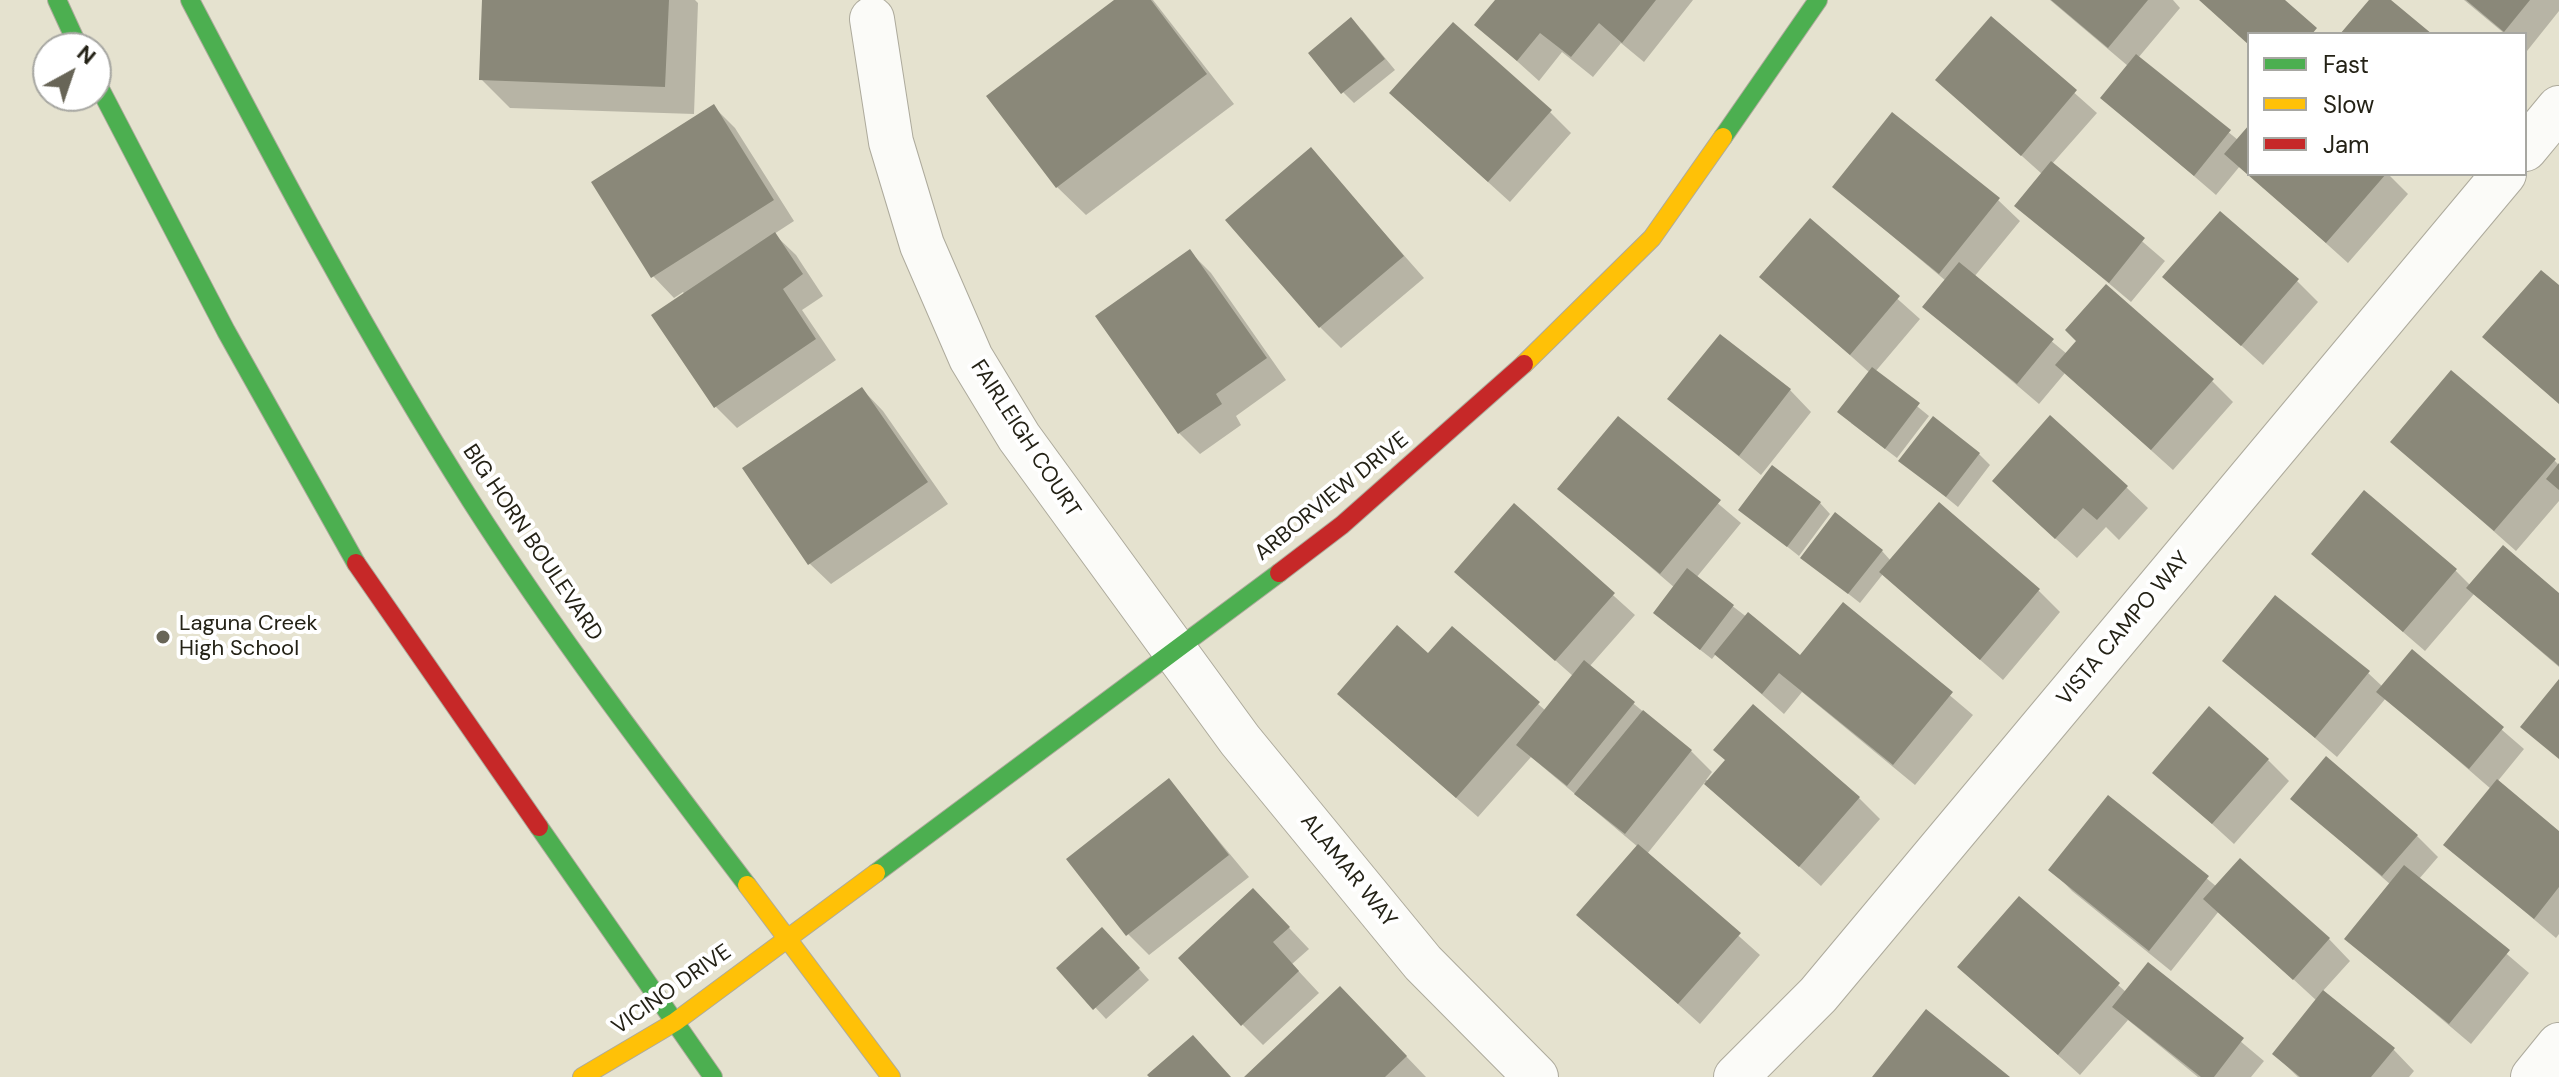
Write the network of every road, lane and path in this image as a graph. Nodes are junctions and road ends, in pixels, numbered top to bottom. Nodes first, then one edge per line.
1 (57, 0) edge
2 (190, 0) edge
3 (1818, 0) edge
4 (872, 19) dead end
5 (72, 32) edge
6 (2559, 108) edge
7 (112, 112) edge
8 (2527, 147) edge
9 (2502, 176) edge
10 (1174, 653) junction
11 (785, 939) junction
12 (675, 1022) junction
13 (2559, 1045) edge
14 (582, 1077) edge
15 (713, 1077) edge
16 (891, 1077) edge
17 (1536, 1077) edge
18 (1736, 1077) edge
19 (2533, 1077) edge

1 - 5 main road
2 - 11 main road, BIG HORN BOULEVARD
3 - 10 main road, ARBORVIEW DRIVE
4 - 10 street, FAIRLEIGH COURT
6 - 8 street
7 - 12 main road
9 - 18 street, VISTA CAMPO WAY
10 - 11 main road, ARBORVIEW DRIVE
10 - 17 street, ALAMAR WAY
11 - 12 main road, VICINO DRIVE
11 - 16 main road, BIG HORN BOULEVARD
12 - 14 main road, VICINO DRIVE
12 - 15 main road
13 - 19 street

